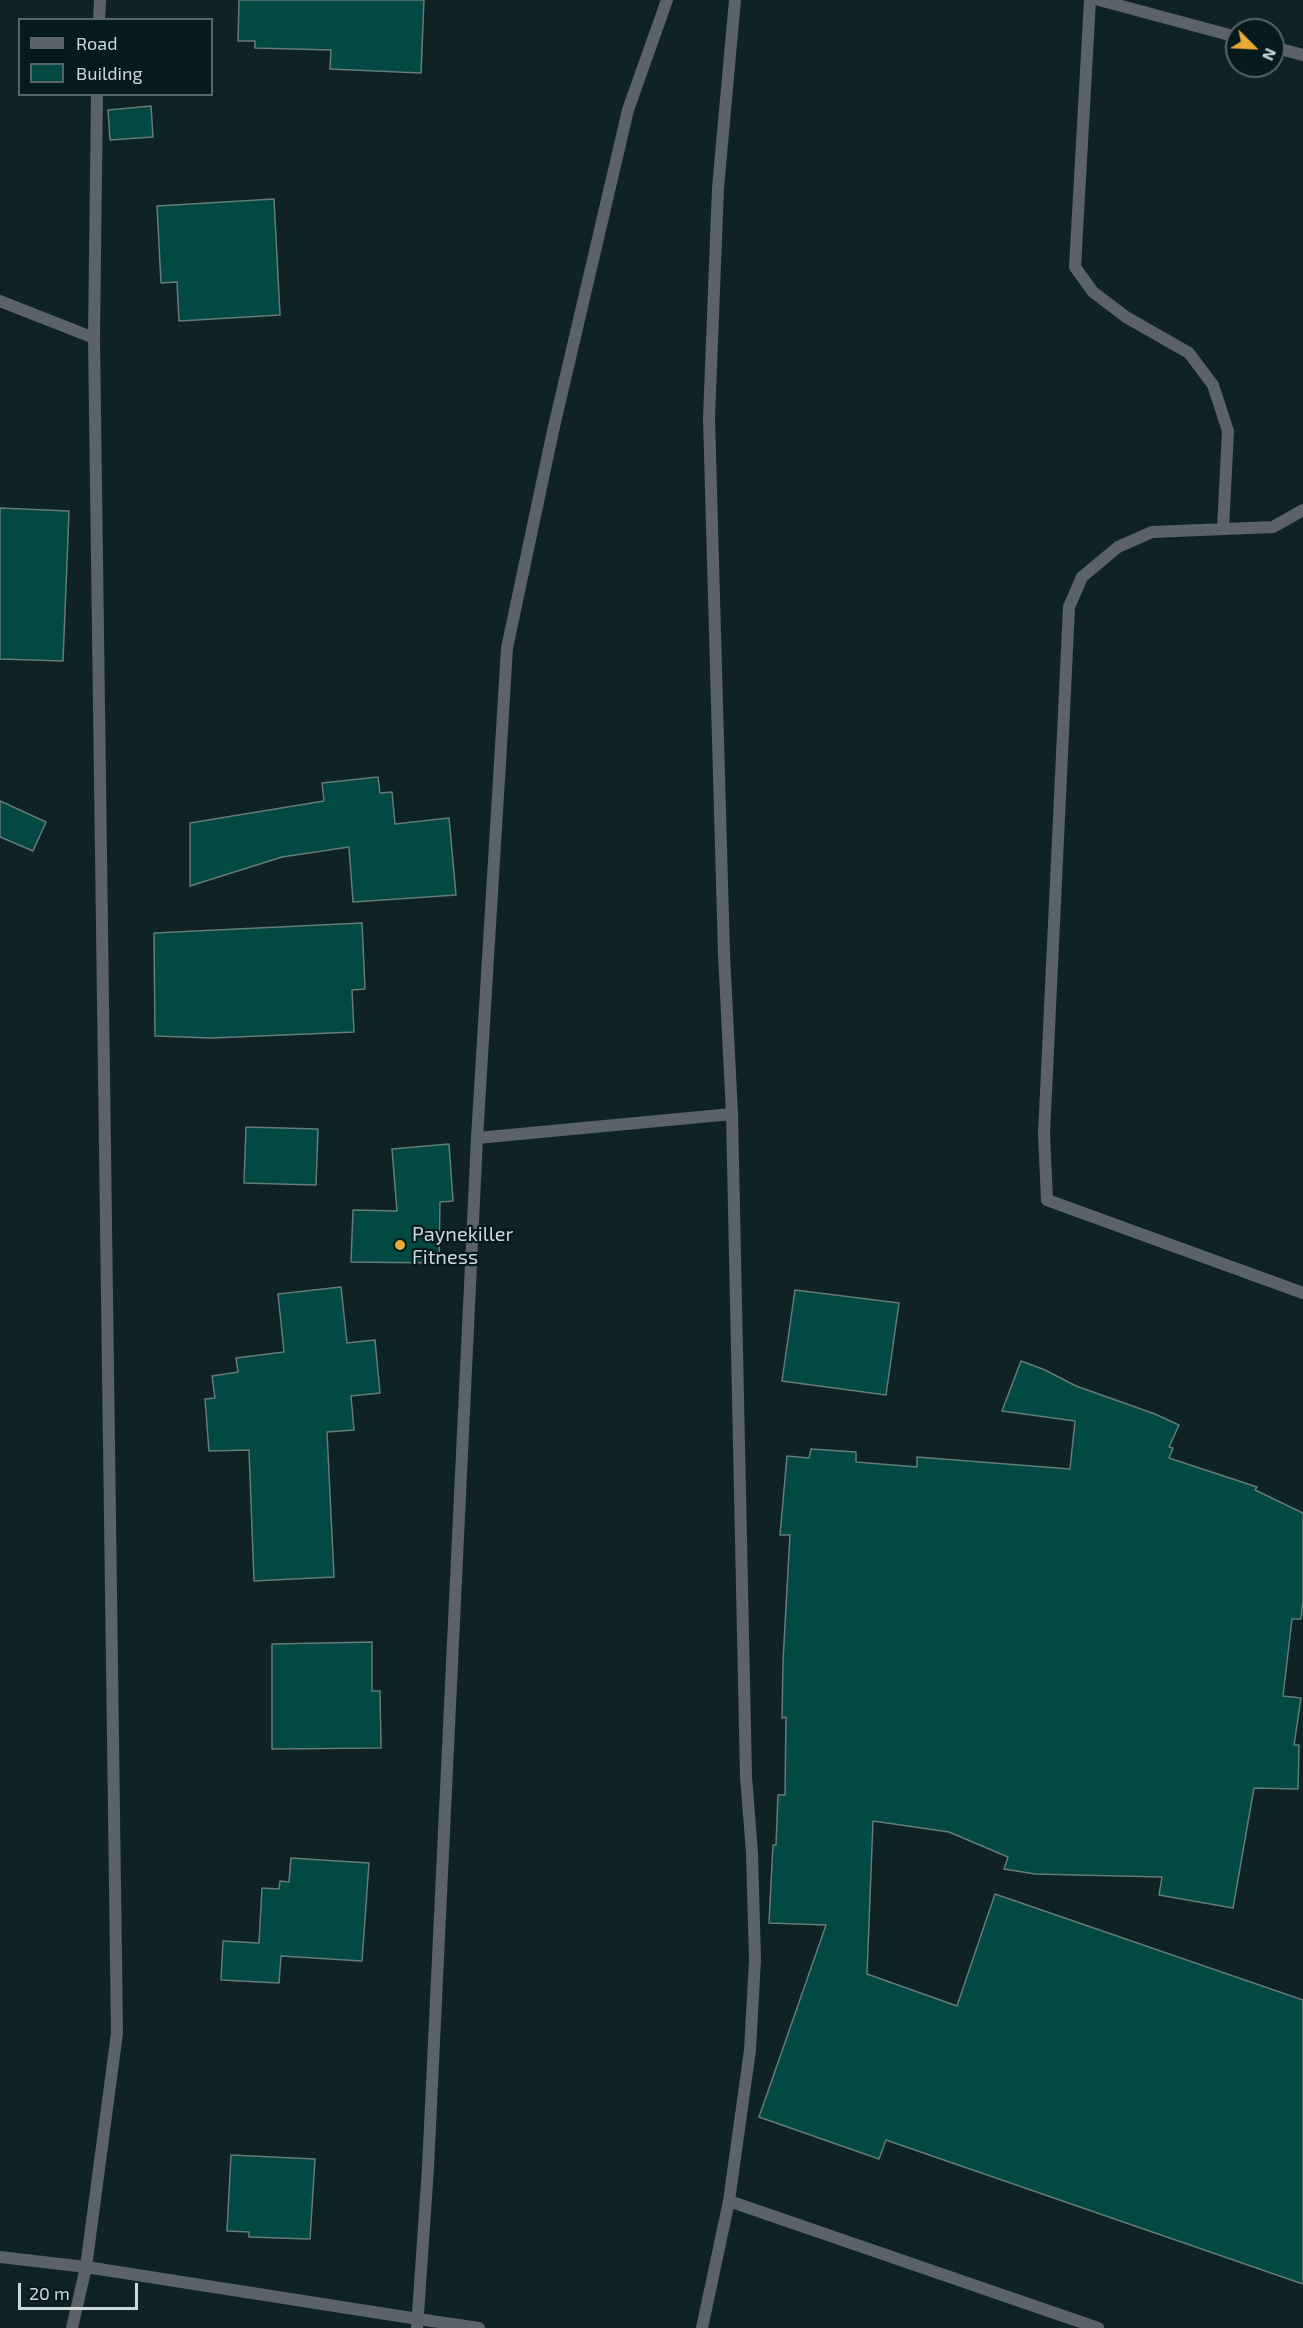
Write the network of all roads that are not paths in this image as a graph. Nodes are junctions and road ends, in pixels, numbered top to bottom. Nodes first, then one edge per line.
1 (100, 0) edge
2 (667, 0) edge
3 (735, 0) edge
4 (1090, 0) edge
5 (1099, 0) edge
6 (99, 18) edge
7 (1225, 34) edge
8 (1285, 50) edge
9 (1303, 55) edge
10 (97, 96) edge
11 (0, 301) edge
12 (94, 338) junction
13 (1303, 510) edge
14 (1223, 529) junction
15 (732, 1114) junction
16 (477, 1137) junction
17 (1303, 1293) edge
18 (729, 2201) junction
19 (0, 2257) edge
20 (86, 2267) junction
21 (418, 2324) edge
22 (72, 2328) edge
23 (479, 2328) edge
24 (702, 2328) edge
25 (1098, 2328) edge

1 - 6 street
2 - 16 street
3 - 15 street
4 - 14 street
5 - 7 street
8 - 9 street
10 - 12 street
11 - 12 street
12 - 20 street
13 - 14 street
14 - 17 street
15 - 16 street
15 - 18 street
16 - 21 street
18 - 24 street
18 - 25 street
19 - 20 street
20 - 21 street
20 - 22 street
21 - 23 street

